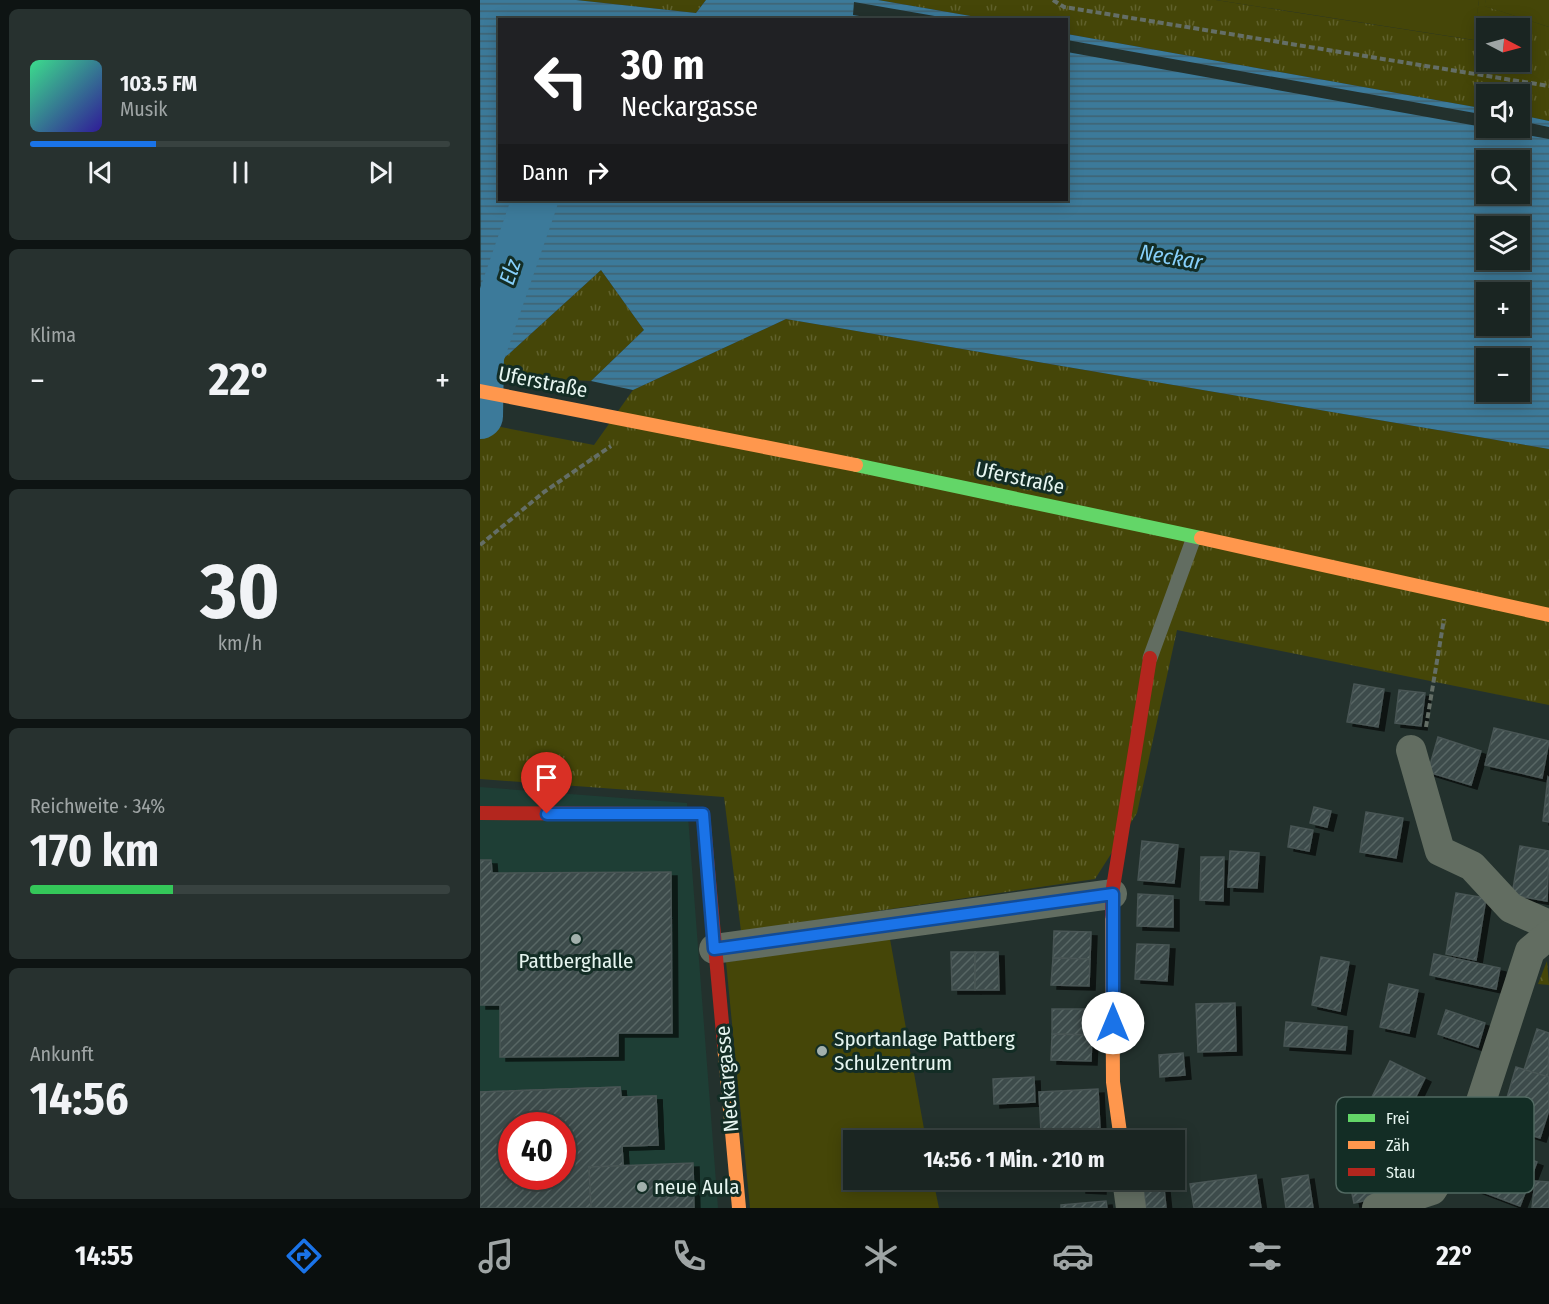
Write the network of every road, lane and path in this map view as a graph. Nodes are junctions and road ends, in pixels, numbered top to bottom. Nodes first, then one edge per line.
1 (1053, 0) edge
2 (1549, 86) edge
3 (480, 391) edge
4 (612, 445) dead end
5 (1120, 525) dead end
6 (1193, 540) junction
7 (480, 544) edge
8 (1448, 595) junction
9 (1474, 600) dead end
10 (1549, 615) edge
11 (1150, 658) joint
12 (1418, 742) joint
13 (480, 813) edge
14 (1113, 894) junction
15 (1549, 925) edge
16 (1549, 935) edge
17 (714, 949) junction
18 (1482, 1097) edge
19 (1120, 1130) edge
20 (1129, 1190) edge
21 (1423, 1193) edge
22 (739, 1208) edge
23 (1131, 1208) edge
24 (1377, 1208) edge

1 - 2 path
3 - 10 street, Uferstraße
4 - 7 path
5 - 6 lane
6 - 8 lane
6 - 11 lane
8 - 9 lane
8 - 12 path
11 - 14 street
12 - 15 street
13 - 17 street, Neckargasse
14 - 17 street
14 - 19 street
16 - 18 street
17 - 22 street, Neckargasse
20 - 23 street
21 - 24 street

